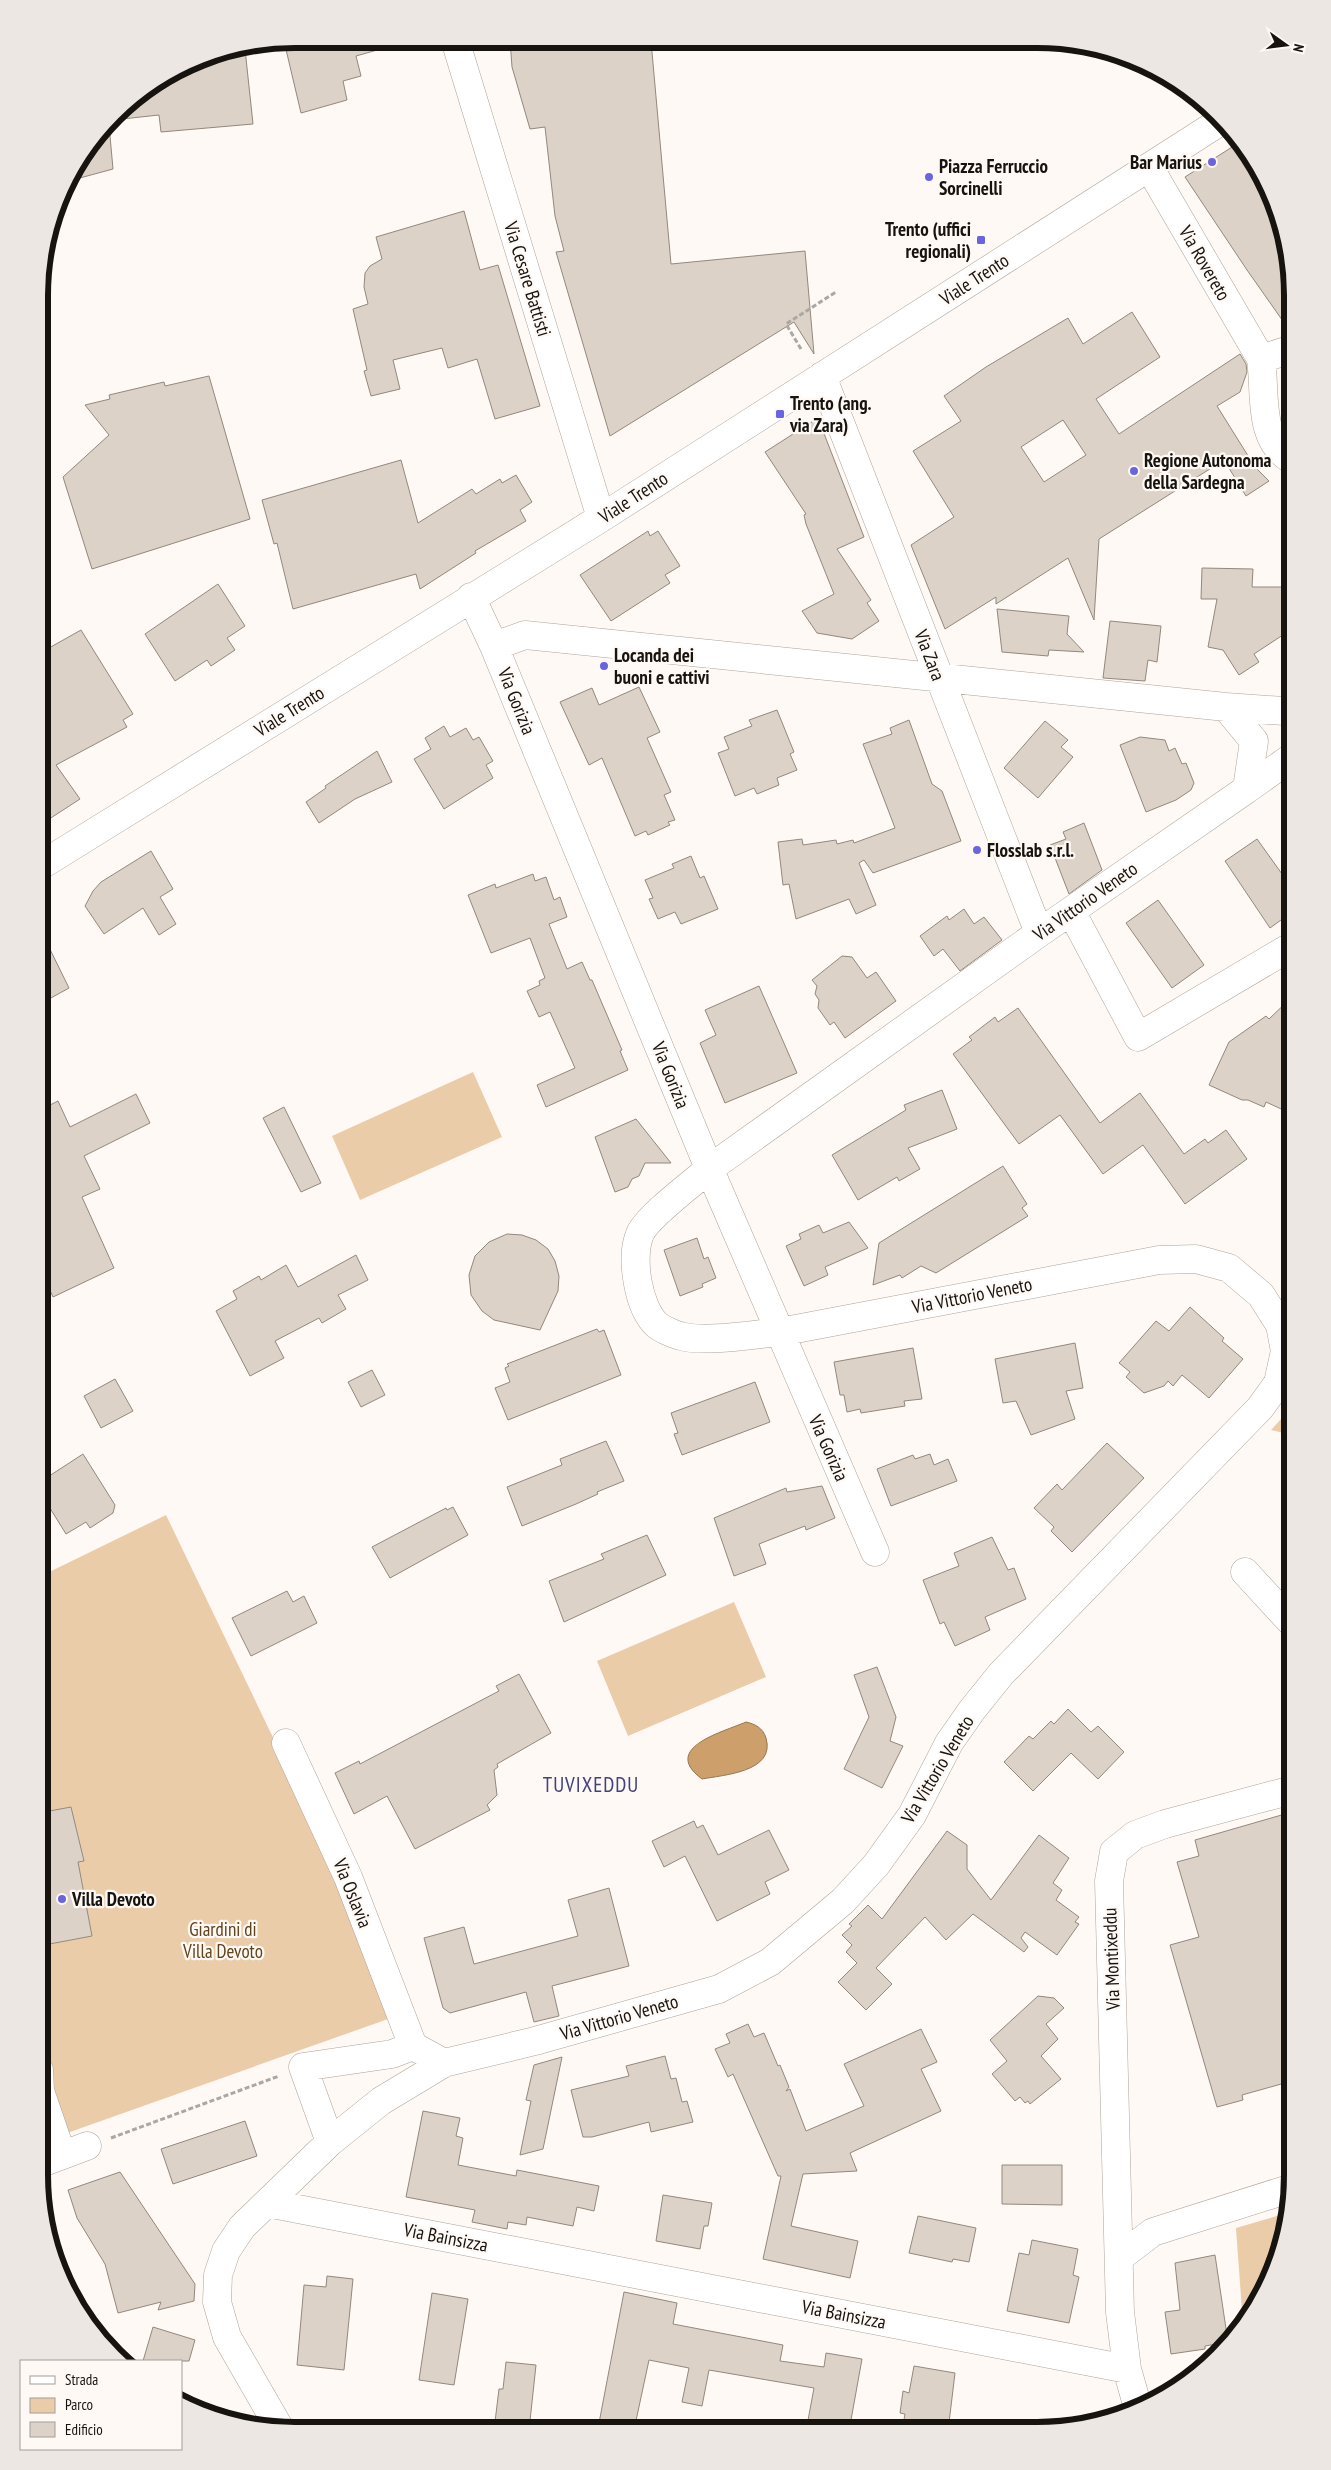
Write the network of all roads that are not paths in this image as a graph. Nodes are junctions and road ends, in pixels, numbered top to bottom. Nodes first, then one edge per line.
1 (457, 48) edge
2 (1215, 125) edge
3 (1149, 167) junction
4 (1284, 352) edge
5 (1260, 359) junction
6 (822, 376) junction
7 (1284, 455) edge
8 (601, 518) junction
9 (470, 597) junction
10 (494, 646) junction
11 (939, 678) junction
12 (1226, 708) junction
13 (1284, 711) edge
14 (1284, 763) edge
15 (1247, 789) junction
16 (47, 862) edge
17 (1071, 911) junction
18 (1039, 933) junction
19 (1284, 951) edge
20 (709, 1169) junction
21 (780, 1332) junction
22 (1284, 1346) edge
23 (1284, 1356) edge
24 (875, 1552) dead end
25 (1245, 1572) dead end
26 (1284, 1614) edge
27 (286, 1743) dead end
28 (1284, 1792) edge
29 (413, 2046) junction
30 (444, 2063) junction
31 (47, 2119) edge
32 (330, 2142) junction
33 (63, 2155) edge
34 (1283, 2191) edge
35 (266, 2203) junction
36 (1120, 2258) junction
37 (1127, 2369) junction
38 (1136, 2402) edge
39 (276, 2422) edge

1 - 8 street, Via Cesare Battisti
2 - 3 street, Viale Trento
3 - 5 street, Via Rovereto
3 - 6 street, Viale Trento
4 - 5 street
5 - 7 street, Via Rovereto
6 - 8 street, Viale Trento
6 - 11 street, Via Zara
8 - 9 street, Viale Trento
9 - 10 street, Via Gorizia
9 - 16 street, Viale Trento
10 - 11 street
10 - 20 street, Via Gorizia
11 - 12 street
11 - 18 street, Via Zara
12 - 13 street
12 - 15 street
14 - 15 street, Via Vittorio Veneto
15 - 17 street, Via Vittorio Veneto
17 - 18 street, Via Vittorio Veneto
17 - 19 street
18 - 20 street, Via Vittorio Veneto
20 - 21 street, Via Gorizia
20 - 21 street, Via Vittorio Veneto
21 - 22 street, Via Vittorio Veneto
21 - 24 street, Via Gorizia
23 - 30 street, Via Vittorio Veneto
25 - 26 street
27 - 29 street, Via Oslavia
28 - 36 street, Via Montixeddu
29 - 30 street
29 - 32 street
30 - 32 street, Via Vittorio Veneto
31 - 33 street
32 - 35 street, Via Vittorio Veneto
34 - 36 street
35 - 37 street, Via Bainsizza
35 - 39 street, Via Vittorio Veneto
36 - 37 street
37 - 38 street

